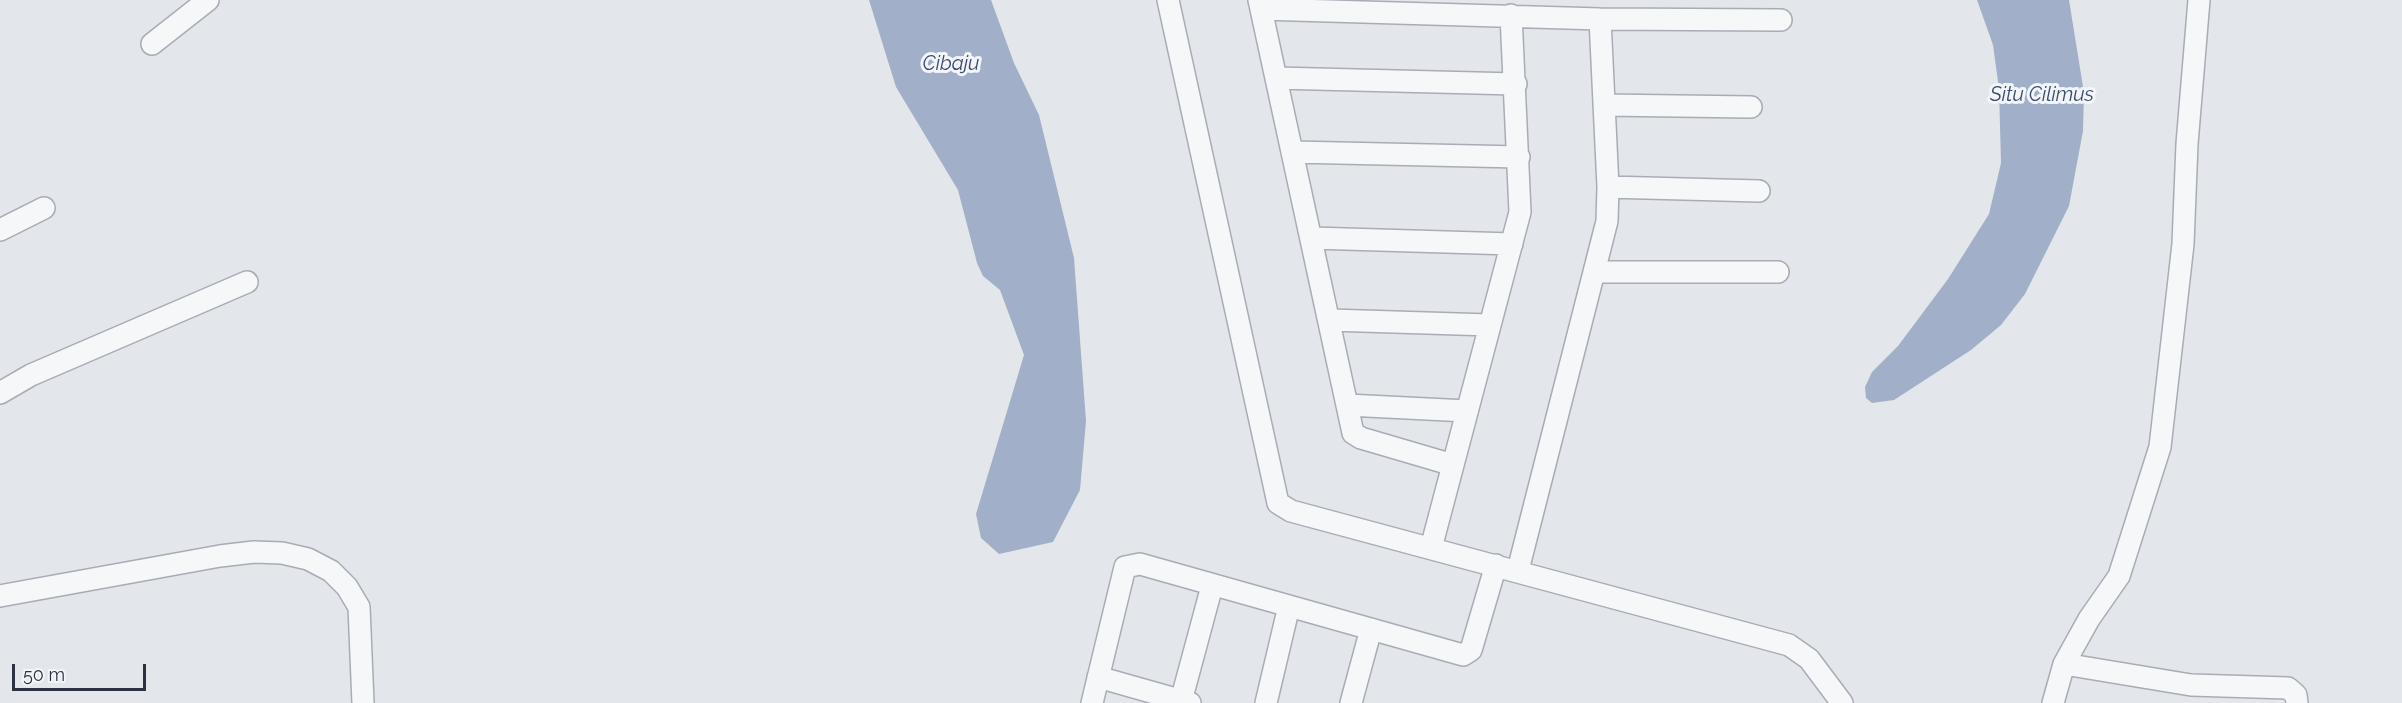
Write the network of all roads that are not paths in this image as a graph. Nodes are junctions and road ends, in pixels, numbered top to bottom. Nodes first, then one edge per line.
1 (208, 0) edge
2 (1168, 0) edge
3 (2199, 0) edge
4 (1260, 4) edge
5 (1511, 15) junction
6 (1600, 19) junction
7 (1781, 20) dead end
8 (152, 44) dead end
9 (1276, 78) junction
10 (1516, 84) junction
11 (1604, 105) junction
12 (1751, 107) dead end
13 (1293, 153) junction
14 (1519, 157) junction
15 (1608, 187) junction
16 (1759, 191) dead end
17 (44, 208) dead end
18 (0, 230) edge
19 (1312, 238) junction
20 (1512, 244) junction
21 (1596, 272) junction
22 (1778, 272) dead end
23 (247, 282) dead end
24 (1330, 320) junction
25 (1491, 325) junction
26 (0, 393) edge
27 (1347, 405) junction
28 (1467, 411) junction
29 (1453, 465) junction
30 (1431, 548) junction
31 (1496, 565) junction
32 (1518, 570) junction
33 (1212, 586) junction
34 (0, 596) edge
35 (1289, 606) junction
36 (1371, 629) junction
37 (2064, 664) junction
38 (1098, 677) junction
39 (1185, 702) edge
40 (363, 703) edge
41 (1092, 703) edge
42 (1266, 703) edge
43 (1351, 703) edge
44 (1842, 703) edge
45 (2053, 703) edge
46 (2297, 703) edge

1 - 8 street
2 - 30 street
3 - 37 street
4 - 5 street
4 - 9 street
5 - 6 street
5 - 10 street
6 - 7 street
6 - 11 street
9 - 10 street
9 - 13 street
10 - 14 street
11 - 12 street
11 - 15 street
13 - 14 street
13 - 19 street
14 - 20 street
15 - 16 street
15 - 21 street
17 - 18 street
19 - 20 street
19 - 24 street
20 - 25 street
21 - 22 street
21 - 32 street
23 - 26 street
24 - 25 street
24 - 27 street
25 - 28 street
27 - 28 street
27 - 29 street
28 - 29 street
29 - 30 street
30 - 31 street
31 - 32 street
31 - 36 street
32 - 44 street
33 - 35 street
33 - 38 street
33 - 39 street
34 - 40 street
35 - 36 street
35 - 42 street
36 - 43 street
37 - 45 street
37 - 46 street
38 - 39 street
38 - 41 street

